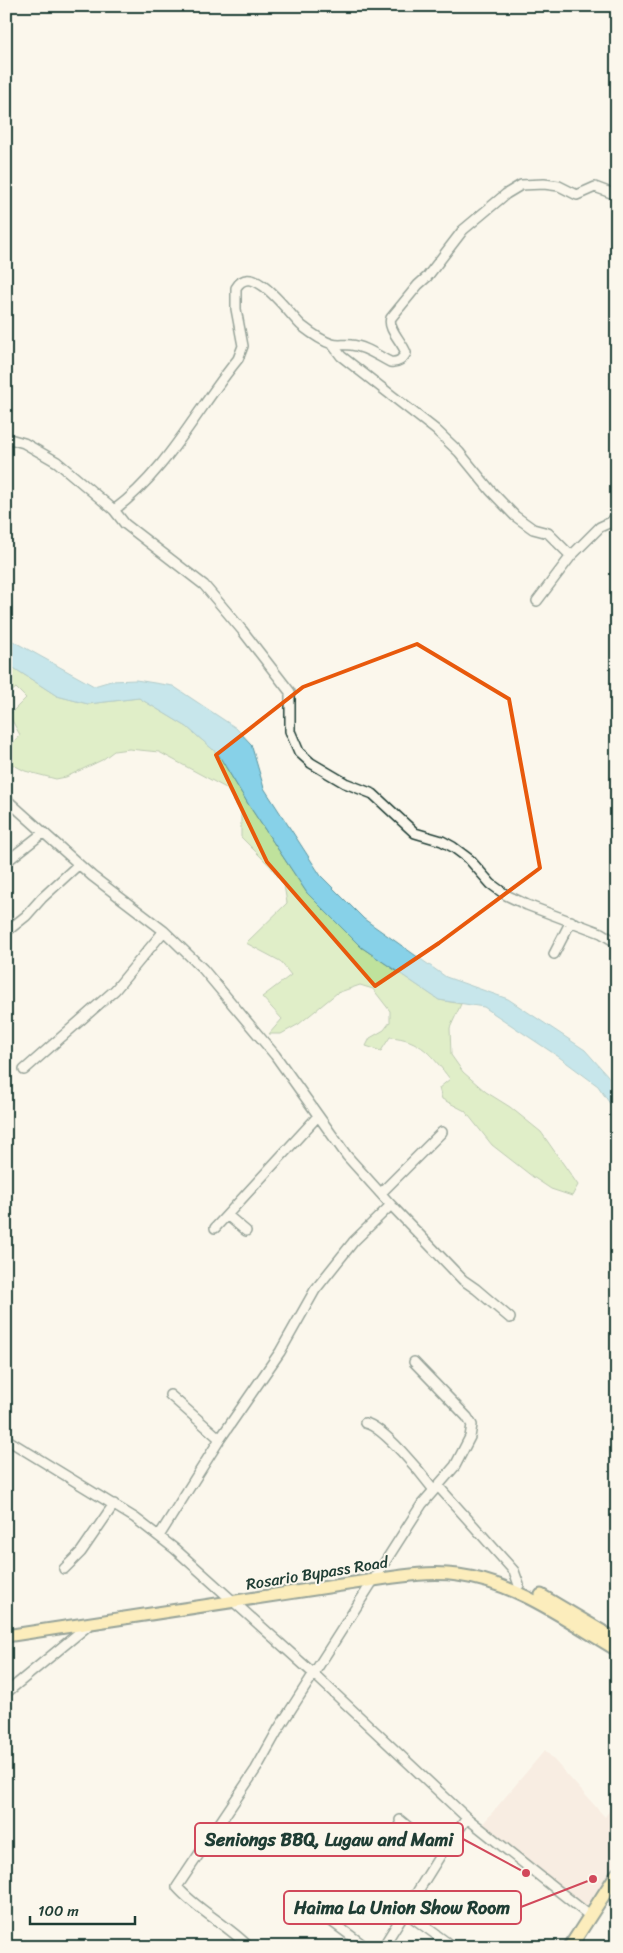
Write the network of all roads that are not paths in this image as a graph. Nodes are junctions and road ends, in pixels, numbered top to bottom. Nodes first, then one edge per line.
1 (617, 193) edge
2 (332, 344) junction
3 (6, 438) edge
4 (114, 510) junction
5 (617, 515) edge
6 (571, 556) junction
7 (537, 601) dead end
8 (6, 799) edge
9 (43, 833) junction
10 (6, 862) edge
11 (78, 865) junction
12 (571, 921) junction
13 (164, 931) junction
14 (6, 932) edge
15 (617, 943) edge
16 (554, 954) dead end
17 (24, 1070) dead end
18 (318, 1116) junction
19 (442, 1132) dead end
20 (382, 1193) junction
21 (391, 1206) junction
22 (227, 1215) junction
23 (215, 1228) dead end
24 (246, 1231) dead end
25 (510, 1318) dead end
26 (414, 1362) dead end
27 (170, 1395) dead end
28 (365, 1423) dead end
29 (6, 1439) edge
30 (220, 1439) junction
31 (436, 1488) junction
32 (114, 1504) junction
33 (159, 1536) junction
34 (64, 1569) dead end
35 (376, 1576) junction
36 (519, 1585) junction
37 (231, 1599) junction
38 (90, 1624) junction
39 (6, 1629) edge
40 (6, 1636) edge
41 (617, 1640) edge
42 (617, 1650) edge
43 (314, 1674) junction
44 (6, 1693) edge
45 (467, 1818) junction
46 (400, 1820) dead end
47 (441, 1854) junction
48 (617, 1874) edge
49 (308, 1904) dead end
50 (405, 1912) junction
51 (590, 1916) junction
52 (249, 1947) edge
53 (366, 1947) edge
54 (383, 1947) edge
55 (453, 1947) edge
56 (570, 1947) edge

1 - 2 street
2 - 4 street
2 - 6 street
3 - 4 street
4 - 12 street
5 - 6 street
6 - 7 street
8 - 9 street
9 - 10 street
9 - 11 street
11 - 13 street
11 - 14 street
12 - 15 street
12 - 16 street
13 - 17 street
13 - 18 street
18 - 20 street
18 - 22 street
19 - 20 street
20 - 21 street
21 - 25 street
21 - 30 street
22 - 23 street
22 - 24 street
26 - 31 street
27 - 30 street
28 - 31 street
29 - 32 street
30 - 33 street
31 - 35 street
31 - 36 street
32 - 33 street
32 - 34 street
33 - 37 street
35 - 36 main road, Rosario Bypass Road
35 - 37 main road, Rosario Bypass Road
35 - 42 main road, Rosario Bypass Road
35 - 43 street
36 - 41 main road, Rosario Bypass Road
37 - 38 main road, Rosario Bypass Road
37 - 39 main road, Rosario Bypass Road
37 - 43 street
38 - 40 main road, Rosario Bypass Road
38 - 44 street
43 - 45 street
43 - 52 street
45 - 47 street
45 - 51 street
46 - 47 street
47 - 50 street
48 - 51 highway
49 - 53 street
50 - 54 street
50 - 55 street
51 - 56 highway

